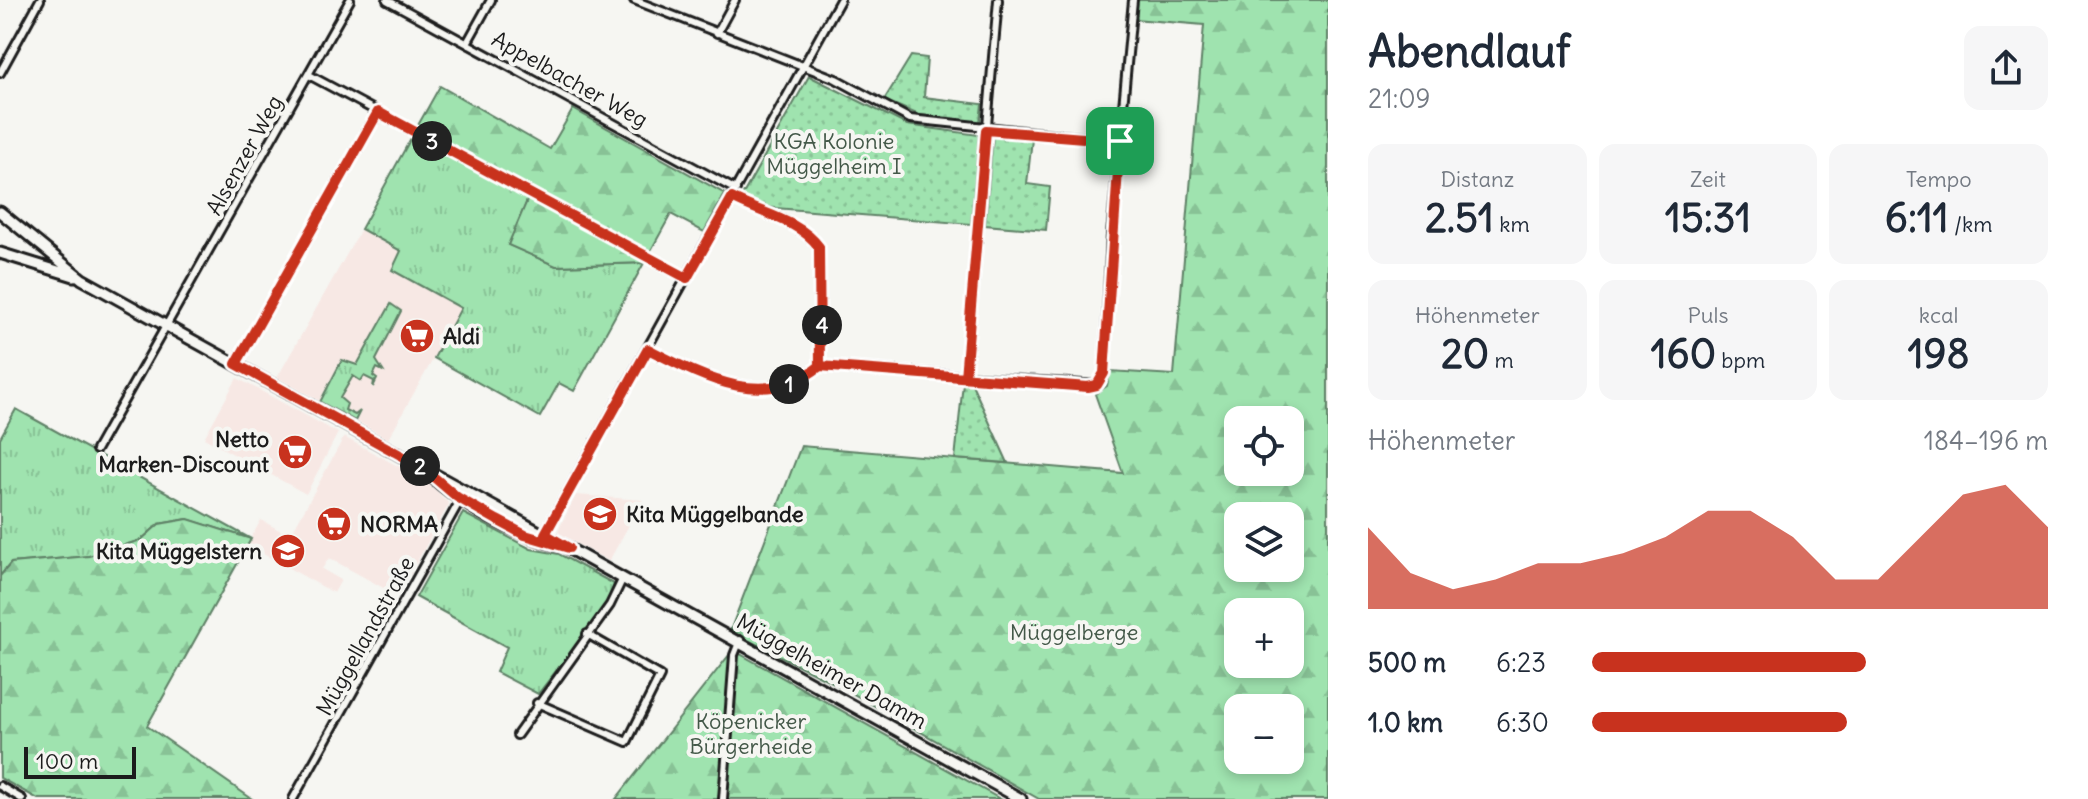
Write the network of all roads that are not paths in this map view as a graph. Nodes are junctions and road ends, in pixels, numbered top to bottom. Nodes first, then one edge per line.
1 (40, 0) edge
2 (350, 0) edge
3 (387, 0) edge
4 (491, 0) edge
5 (634, 0) edge
6 (735, 0) edge
7 (840, 0) edge
8 (998, 0) edge
9 (1133, 0) edge
10 (717, 33) junction
11 (467, 43) junction
12 (804, 67) junction
13 (0, 73) edge
14 (309, 75) junction
15 (378, 112) junction
16 (986, 130) junction
17 (1120, 141) junction
18 (736, 190) junction
19 (732, 198) junction
20 (0, 212) edge
21 (0, 253) edge
22 (687, 278) junction
23 (82, 279) junction
24 (165, 325) junction
25 (648, 349) junction
26 (236, 364) junction
27 (820, 366) junction
28 (965, 377) junction
29 (96, 450) dead end
30 (464, 495) junction
31 (543, 537) junction
32 (623, 578) junction
33 (587, 634) junction
34 (740, 640) junction
35 (537, 703) junction
36 (517, 735) dead end
37 (0, 786) edge
38 (22, 799) edge
39 (293, 799) edge
40 (723, 799) edge
41 (1021, 799) edge

1 - 13 street
2 - 14 street, Alsenzer Weg
3 - 11 street, Appelbacher Weg
4 - 11 street
5 - 10 street
6 - 10 street
7 - 12 street
8 - 16 street
9 - 17 street
10 - 12 street
11 - 18 street, Appelbacher Weg
12 - 16 street
12 - 18 street
14 - 15 street
14 - 24 street, Alsenzer Weg
15 - 22 street
15 - 26 street
16 - 17 street
16 - 28 street
17 - 28 street
18 - 19 street
19 - 22 street
19 - 27 street
20 - 23 main road
21 - 23 main road
22 - 25 street
23 - 24 main road, Müggelheimer Damm
24 - 26 main road, Müggelheimer Damm
24 - 29 street, Alsenzer Weg
25 - 27 street
25 - 31 street
26 - 30 main road, Müggelheimer Damm
27 - 28 street
30 - 31 main road, Müggelheimer Damm
30 - 39 street, Müggellandstraße
31 - 32 main road, Müggelheimer Damm
32 - 33 street
32 - 34 main road, Müggelheimer Damm
33 - 35 street
33 - 35 street
34 - 40 street
34 - 41 main road, Müggelheimer Damm
35 - 36 street
37 - 38 street

